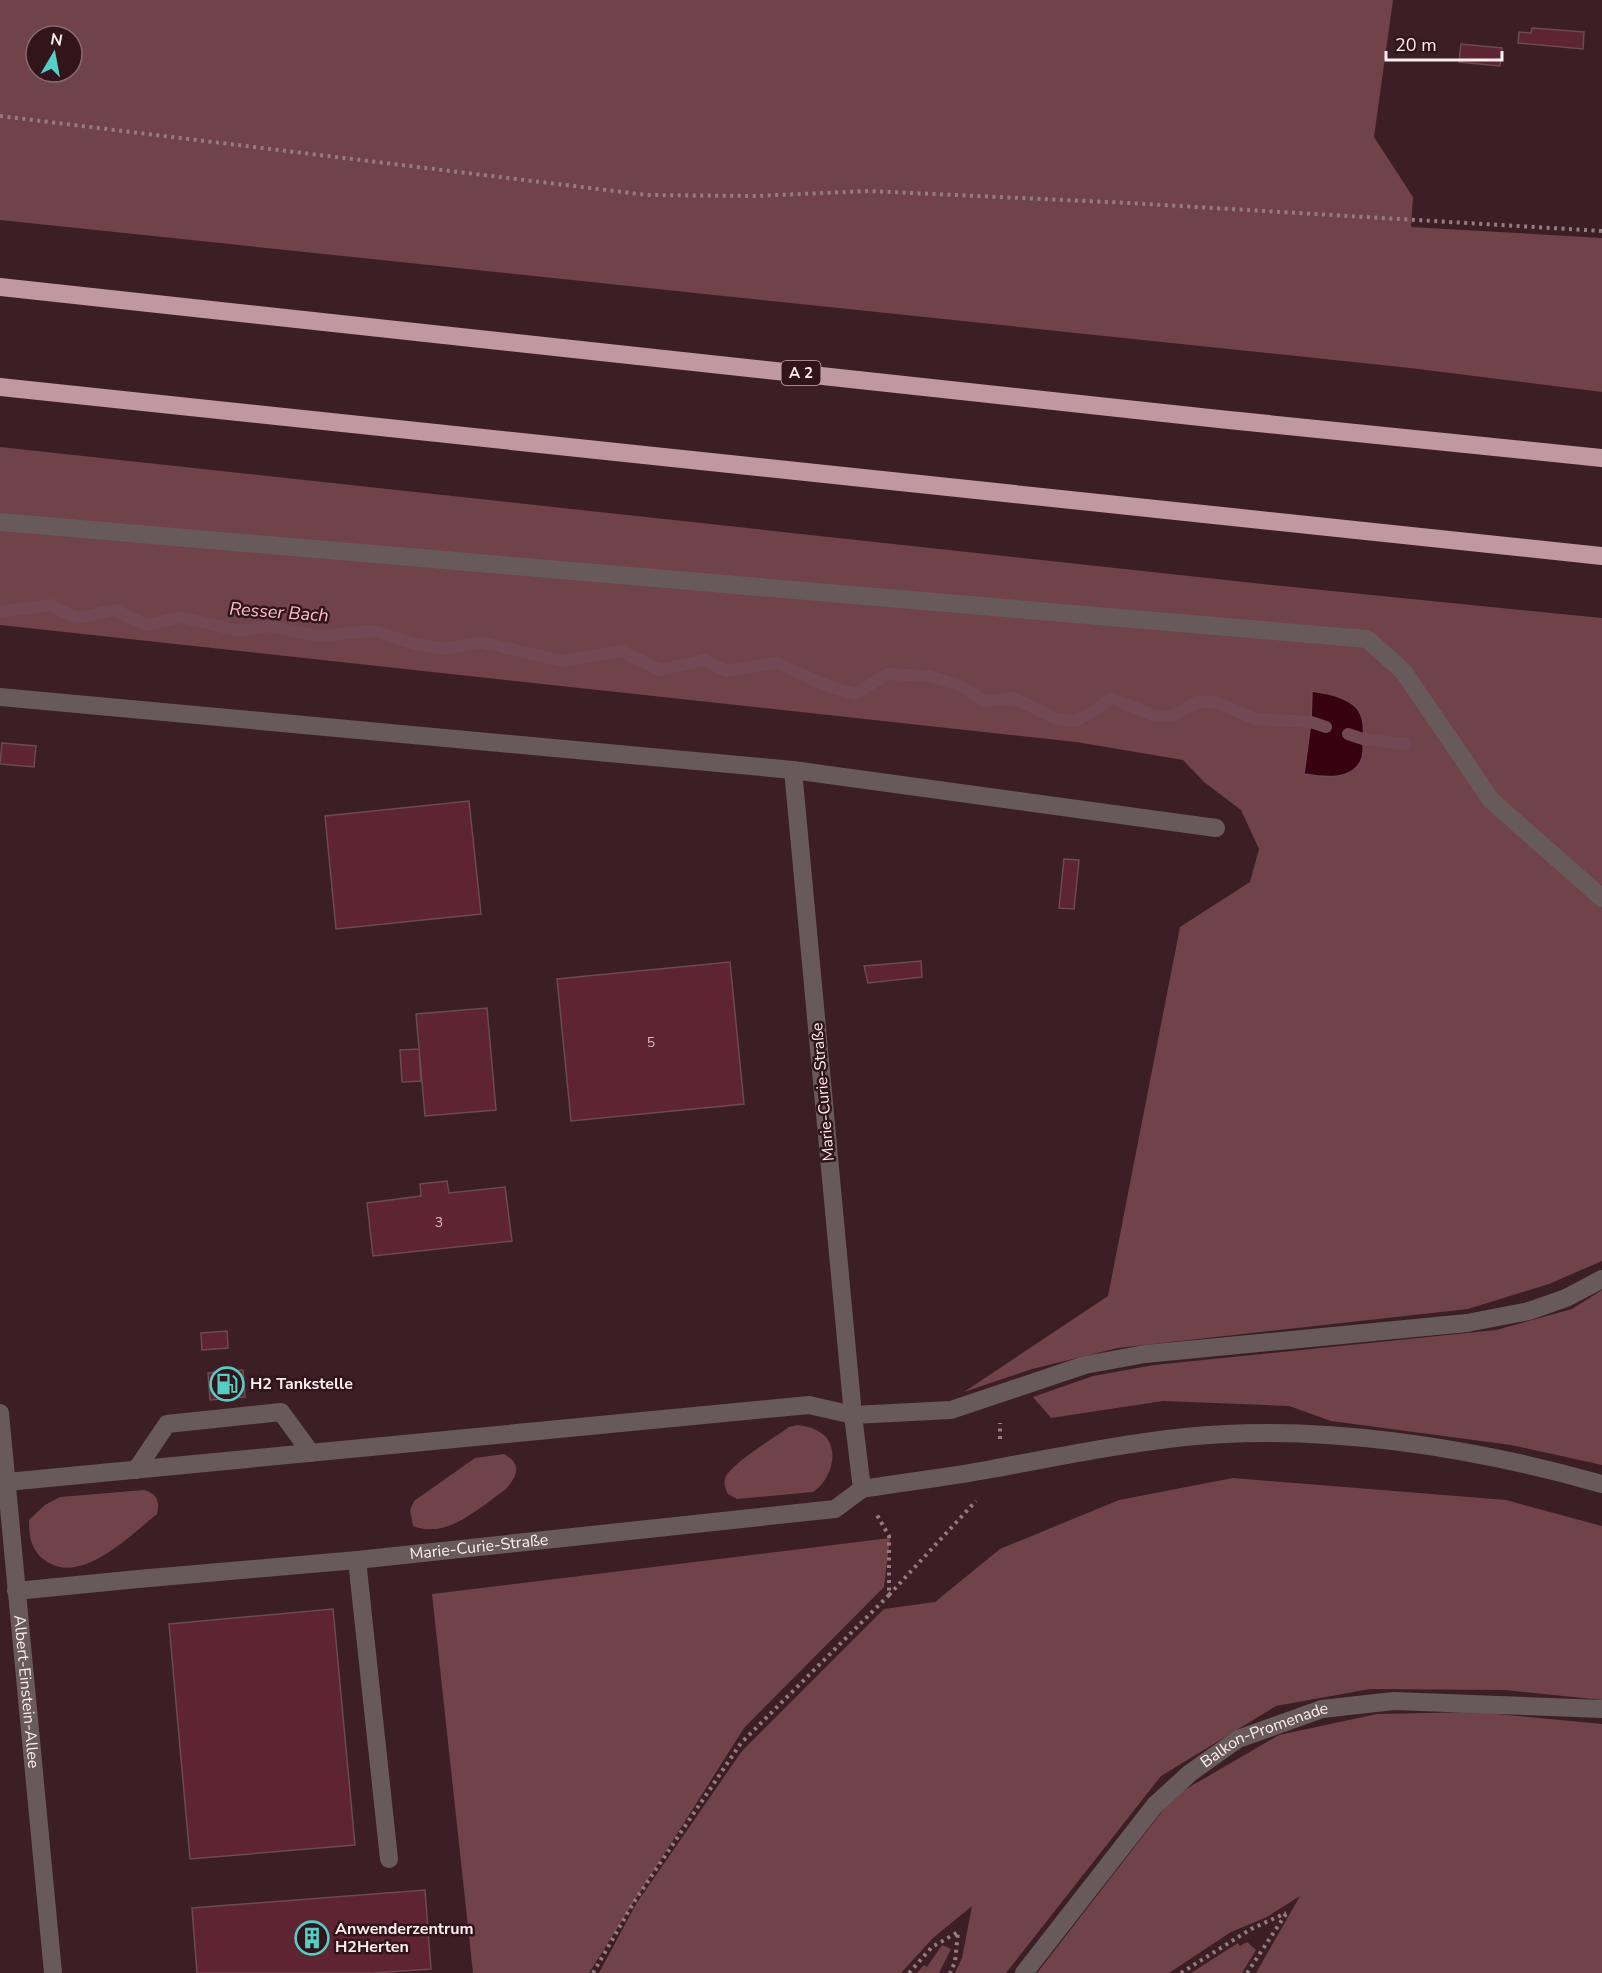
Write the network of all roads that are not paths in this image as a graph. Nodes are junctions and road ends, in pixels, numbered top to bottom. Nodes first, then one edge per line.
1 (0, 287) edge
2 (0, 387) edge
3 (1602, 458) edge
4 (0, 522) edge
5 (1602, 556) edge
6 (0, 697) edge
7 (793, 770) junction
8 (1216, 828) dead end
9 (1602, 898) edge
10 (1602, 1279) edge
11 (0, 1413) edge
12 (853, 1415) junction
13 (311, 1453) junction
14 (136, 1470) junction
15 (7, 1482) junction
16 (1602, 1484) edge
17 (862, 1489) junction
18 (357, 1560) junction
19 (16, 1591) junction
20 (1602, 1709) edge
21 (389, 1859) dead end
22 (53, 1973) edge
23 (1024, 1973) edge

1 - 3 highway, A 2
2 - 5 highway
4 - 9 street
6 - 7 street
7 - 8 street
7 - 12 street, Marie-Curie-Straße
10 - 12 street
11 - 15 street, Albert-Einstein-Allee
12 - 13 street
12 - 17 street, Marie-Curie-Straße
13 - 14 street
13 - 14 street
14 - 15 street
15 - 19 street, Albert-Einstein-Allee
16 - 17 street
17 - 18 street, Marie-Curie-Straße
18 - 19 street, Marie-Curie-Straße
18 - 21 street
19 - 22 street, Albert-Einstein-Allee
20 - 23 street, Balkon-Promenade

